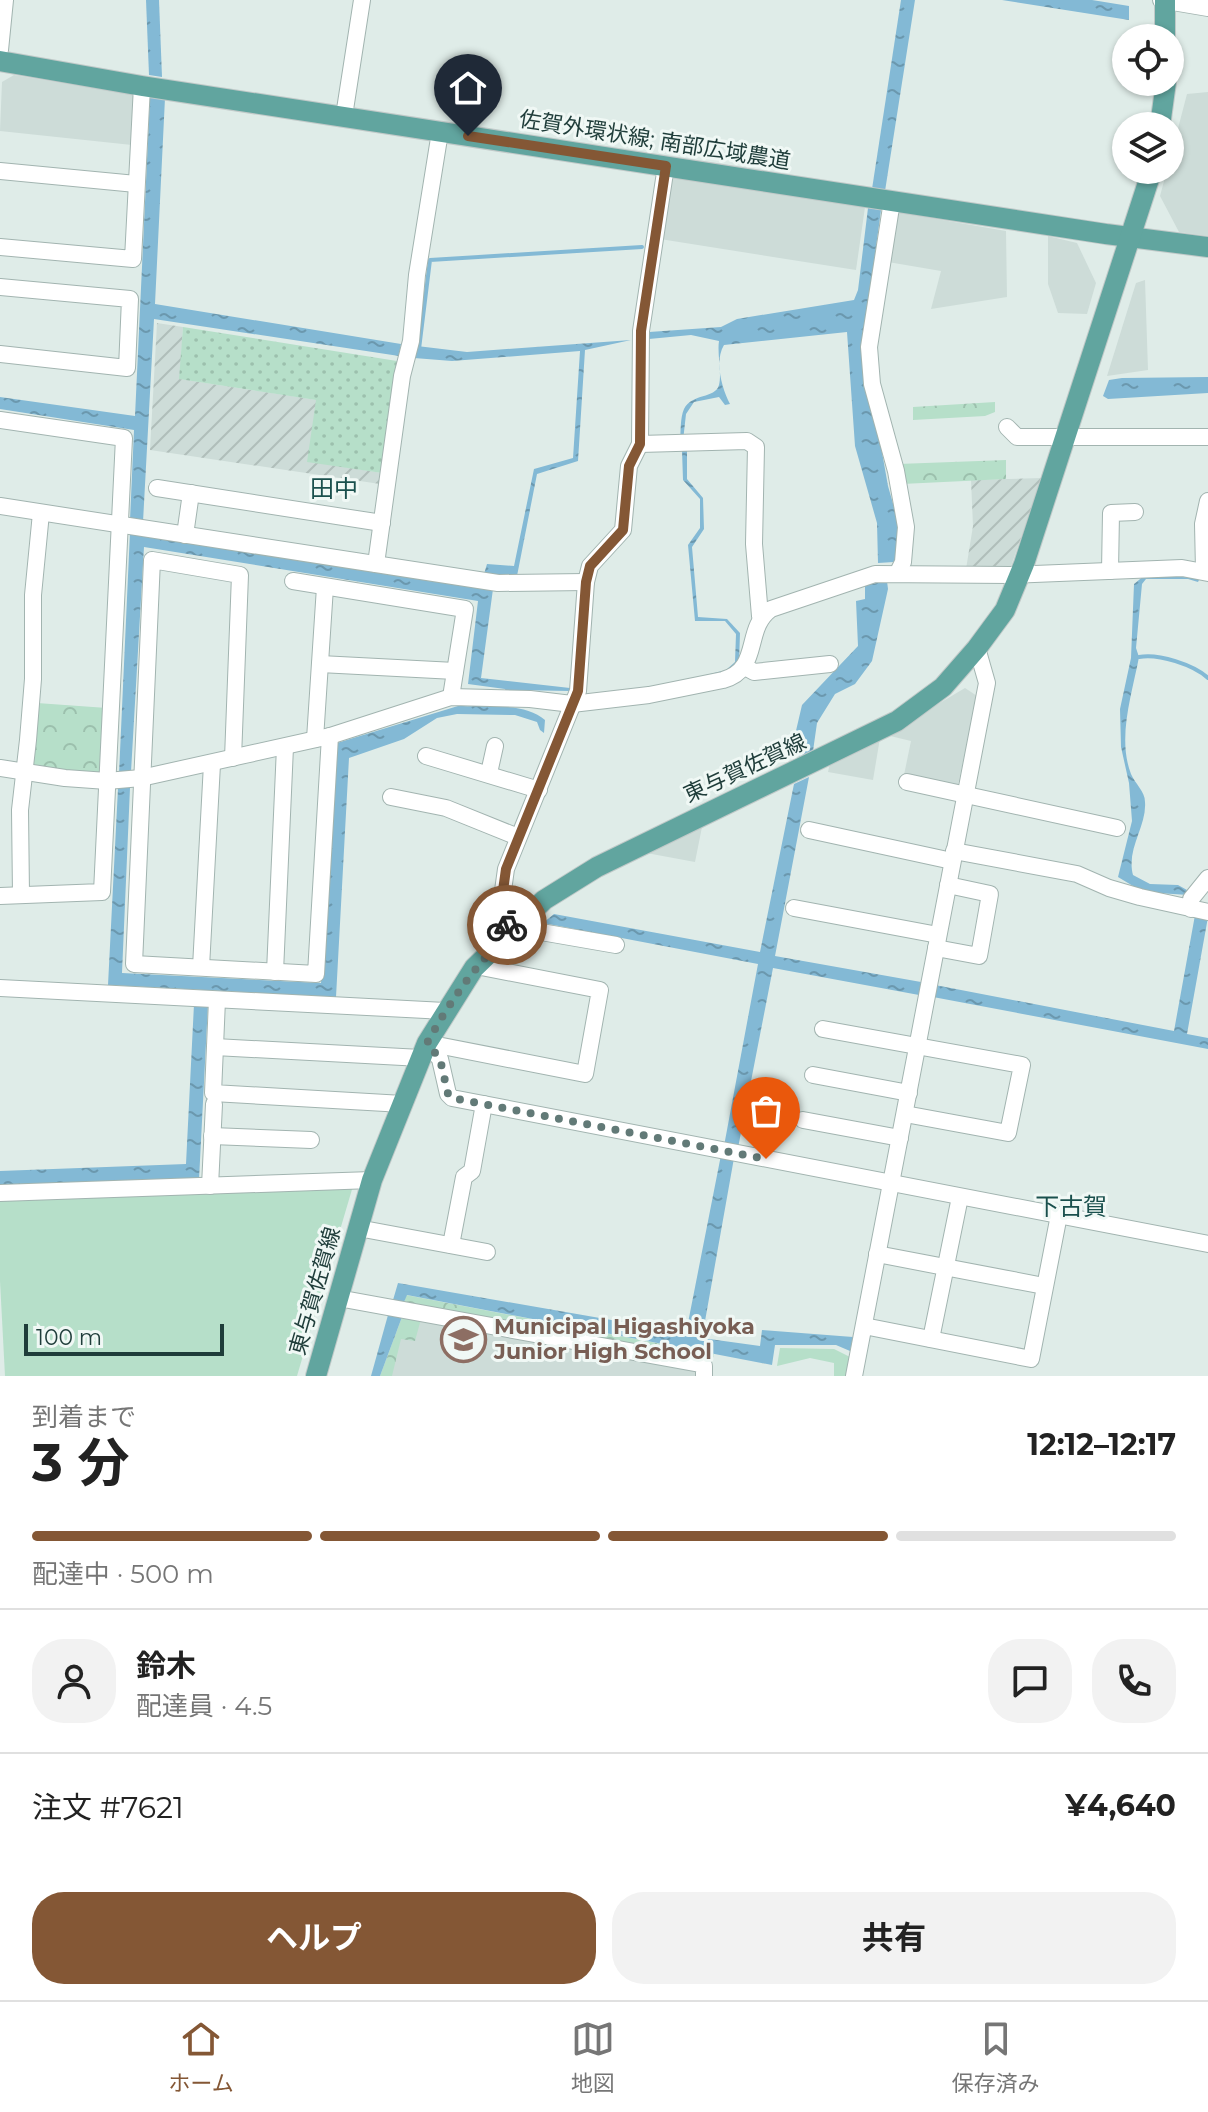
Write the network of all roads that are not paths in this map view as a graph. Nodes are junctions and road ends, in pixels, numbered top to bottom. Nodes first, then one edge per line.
1 (5, 0) edge
2 (362, 0) edge
3 (1164, 0) edge
4 (1207, 5) edge
5 (1165, 24) edge
6 (0, 50) edge
7 (0, 61) edge
8 (142, 86) junction
9 (344, 116) junction
10 (440, 132) junction
11 (666, 166) junction
12 (0, 171) edge
13 (136, 184) junction
14 (1148, 184) edge
15 (892, 201) junction
16 (1131, 238) junction
17 (0, 247) edge
18 (1208, 247) edge
19 (0, 287) edge
20 (0, 354) edge
21 (0, 420) edge
22 (1007, 427) dead end
23 (1066, 437) junction
24 (1208, 437) edge
25 (640, 444) junction
26 (157, 488) dead end
27 (191, 493) junction
28 (1208, 501) edge
29 (0, 506) edge
30 (1135, 512) dead end
31 (41, 513) junction
32 (382, 523) junction
33 (120, 525) junction
34 (185, 535) junction
35 (376, 564) junction
36 (1110, 571) junction
37 (898, 572) junction
38 (1206, 572) edge
39 (1020, 575) junction
40 (293, 581) dead end
41 (586, 582) junction
42 (325, 587) junction
43 (760, 616) junction
44 (977, 648) junction
45 (320, 664) junction
46 (830, 664) dead end
47 (745, 667) junction
48 (455, 671) junction
49 (451, 697) junction
50 (572, 704) junction
51 (323, 737) junction
52 (495, 746) dead end
53 (285, 747) junction
54 (426, 756) dead end
55 (233, 758) junction
56 (212, 764) junction
57 (0, 768) edge
58 (24, 772) junction
59 (489, 773) junction
60 (141, 778) junction
61 (107, 781) junction
62 (907, 782) dead end
63 (539, 790) junction
64 (965, 794) junction
65 (391, 797) dead end
66 (1117, 828) dead end
67 (809, 830) dead end
68 (518, 837) junction
69 (953, 856) junction
70 (1208, 878) edge
71 (948, 885) junction
72 (21, 895) junction
73 (0, 896) edge
74 (794, 908) dead end
75 (1200, 910) edge
76 (513, 928) junction
77 (937, 942) junction
78 (616, 945) dead end
79 (476, 966) junction
80 (201, 967) junction
81 (275, 972) junction
82 (0, 988) edge
83 (217, 1000) junction
84 (445, 1011) junction
85 (823, 1029) dead end
86 (918, 1045) junction
87 (215, 1047) junction
88 (424, 1050) junction
89 (813, 1075) dead end
90 (909, 1093) junction
91 (214, 1104) dead end
92 (403, 1104) junction
93 (484, 1104) junction
94 (905, 1114) junction
95 (803, 1120) dead end
96 (212, 1136) junction
97 (900, 1138) junction
98 (311, 1140) dead end
99 (372, 1180) junction
100 (891, 1183) junction
101 (210, 1186) junction
102 (0, 1193) edge
103 (960, 1197) junction
104 (1059, 1215) junction
105 (358, 1228) junction
106 (1208, 1244) edge
107 (451, 1245) junction
108 (487, 1252) dead end
109 (877, 1254) junction
110 (946, 1267) junction
111 (1044, 1286) junction
112 (338, 1298) junction
113 (864, 1326) junction
114 (931, 1339) junction
115 (316, 1376) edge
116 (704, 1376) edge
117 (854, 1376) edge

1 - 6 street
2 - 9 street
3 - 4 street
3 - 5 main road
7 - 8 main road, 佐賀外環状線; 南部広域農道
8 - 9 main road, 佐賀外環状線; 南部広域農道
8 - 13 street
9 - 10 main road, 佐賀外環状線; 南部広域農道
10 - 11 main road, 佐賀外環状線; 南部広域農道
10 - 32 street
11 - 15 main road, 佐賀外環状線; 南部広域農道
11 - 25 street
12 - 13 street
13 - 17 street
14 - 16 main road, 東与賀佐賀線
15 - 16 main road, 佐賀外環状線; 南部広域農道
15 - 37 street
16 - 18 main road, 佐賀外環状線; 南部広域農道
16 - 23 main road, 東与賀佐賀線
19 - 20 street
21 - 33 street
22 - 23 street
23 - 24 street
23 - 39 main road, 東与賀佐賀線
25 - 41 street
25 - 43 street
26 - 27 street
27 - 32 street
27 - 34 street
28 - 38 street
29 - 31 street
30 - 36 street
31 - 33 street
31 - 58 street
32 - 35 street
33 - 34 street
33 - 61 street
34 - 35 street
35 - 41 street
36 - 38 street
36 - 39 street
37 - 39 street
37 - 43 street
39 - 44 main road, 東与賀佐賀線
40 - 42 street
41 - 50 street
42 - 45 street
42 - 48 street
43 - 47 street
44 - 64 street
44 - 76 main road, 東与賀佐賀線
45 - 48 street
45 - 51 street
46 - 47 street
47 - 50 street
48 - 49 street
49 - 50 street
49 - 51 street
50 - 63 street
51 - 53 street
51 - 81 street
52 - 59 street
53 - 55 street
53 - 81 street
54 - 59 street
55 - 56 street
55 - 60 street
56 - 60 street
56 - 80 street
57 - 58 street
58 - 61 street
58 - 72 street
59 - 63 street
60 - 61 street
60 - 80 street
61 - 72 street
62 - 64 street
63 - 68 street
64 - 66 street
64 - 69 street
65 - 68 street
67 - 69 street
68 - 76 street
69 - 71 street
69 - 75 street
70 - 75 street
71 - 77 street
71 - 77 street
72 - 73 street
74 - 77 street
76 - 78 street
76 - 79 main road, 東与賀佐賀線
77 - 86 street
79 - 84 main road, 東与賀佐賀線
79 - 88 street
80 - 81 street
82 - 83 street
83 - 84 street
83 - 87 street
84 - 88 main road, 東与賀佐賀線
85 - 86 street
86 - 90 street
86 - 94 street
87 - 88 street
87 - 92 street
88 - 92 main road, 東与賀佐賀線
88 - 93 street
89 - 90 street
90 - 94 street
91 - 96 street
92 - 99 main road, 東与賀佐賀線
93 - 100 street
93 - 107 street
94 - 97 street
95 - 97 street
96 - 98 street
96 - 101 street
97 - 100 street
99 - 101 street
99 - 105 main road, 東与賀佐賀線
100 - 103 street
100 - 109 street
101 - 102 street
103 - 104 street
103 - 110 street
104 - 106 street
104 - 111 street
105 - 107 street
105 - 112 main road, 東与賀佐賀線
107 - 108 street
109 - 110 street
109 - 113 street
110 - 111 street
110 - 114 street
111 - 114 street
112 - 115 main road, 東与賀佐賀線
112 - 116 street
113 - 114 street
113 - 117 street

